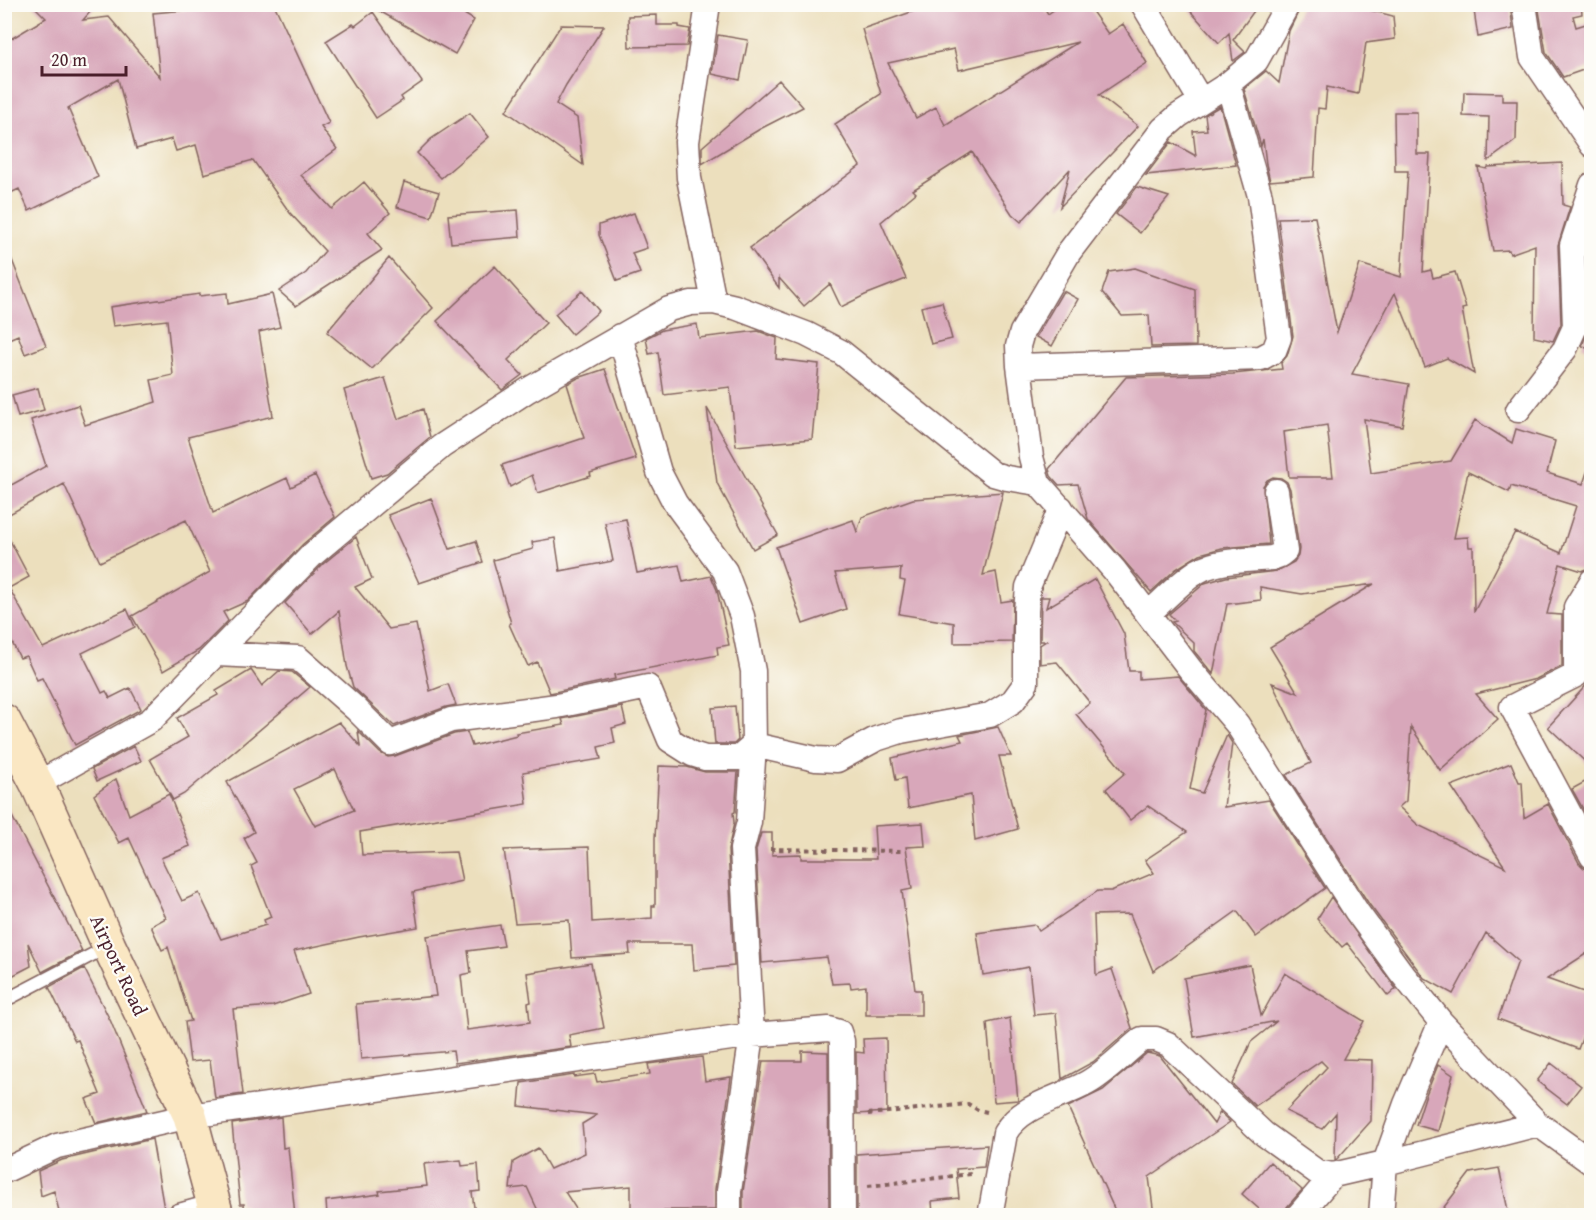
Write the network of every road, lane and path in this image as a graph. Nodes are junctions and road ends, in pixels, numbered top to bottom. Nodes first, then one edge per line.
1 (708, 4) edge
2 (1143, 4) edge
3 (1288, 4) edge
4 (1524, 4) edge
5 (1228, 84) junction
6 (1201, 101) junction
7 (1592, 145) edge
8 (1592, 185) edge
9 (714, 302) junction
10 (620, 336) junction
11 (1019, 366) junction
12 (1518, 410) dead end
13 (1038, 483) junction
14 (1276, 491) dead end
15 (1061, 508) junction
16 (1592, 581) edge
17 (1148, 614) junction
18 (217, 654) junction
19 (4, 721) edge
20 (754, 745) junction
21 (37, 783) junction
22 (742, 849) junction
23 (901, 851) dead end
24 (1592, 856) edge
25 (109, 946) junction
26 (4, 1001) edge
27 (1441, 1022) junction
28 (753, 1035) junction
29 (190, 1116) junction
30 (841, 1118) junction
31 (1010, 1124) junction
32 (1538, 1124) junction
33 (1385, 1163) junction
34 (1592, 1163) edge
35 (4, 1171) edge
36 (998, 1171) junction
37 (1334, 1175) junction
38 (844, 1188) junction
39 (216, 1211) edge
40 (179, 1215) edge
41 (729, 1215) edge
42 (843, 1215) edge
43 (990, 1215) edge
44 (1298, 1215) edge
45 (1381, 1215) edge

1 - 9 street
2 - 6 street
3 - 5 street
4 - 7 street
5 - 6 street
5 - 11 street
6 - 11 street
8 - 12 street
9 - 10 street
9 - 13 street
10 - 18 street
10 - 20 street
11 - 13 street
13 - 15 street
14 - 17 street
15 - 17 street
15 - 20 street
16 - 24 street
17 - 27 street
18 - 20 street
18 - 21 street
19 - 21 street, Airport Road
20 - 22 street
21 - 25 street, Airport Road
22 - 23 path
22 - 28 street
25 - 26 lane
25 - 29 street, Airport Road
27 - 32 street
27 - 33 street
28 - 29 street
28 - 30 street
28 - 41 street
29 - 35 street
29 - 39 street, Airport Road
30 - 31 path
30 - 38 street
31 - 36 street
31 - 37 street
32 - 33 street
32 - 34 street
33 - 37 street
33 - 45 street
36 - 38 path
36 - 43 street
37 - 44 street
38 - 42 street
39 - 40 street

